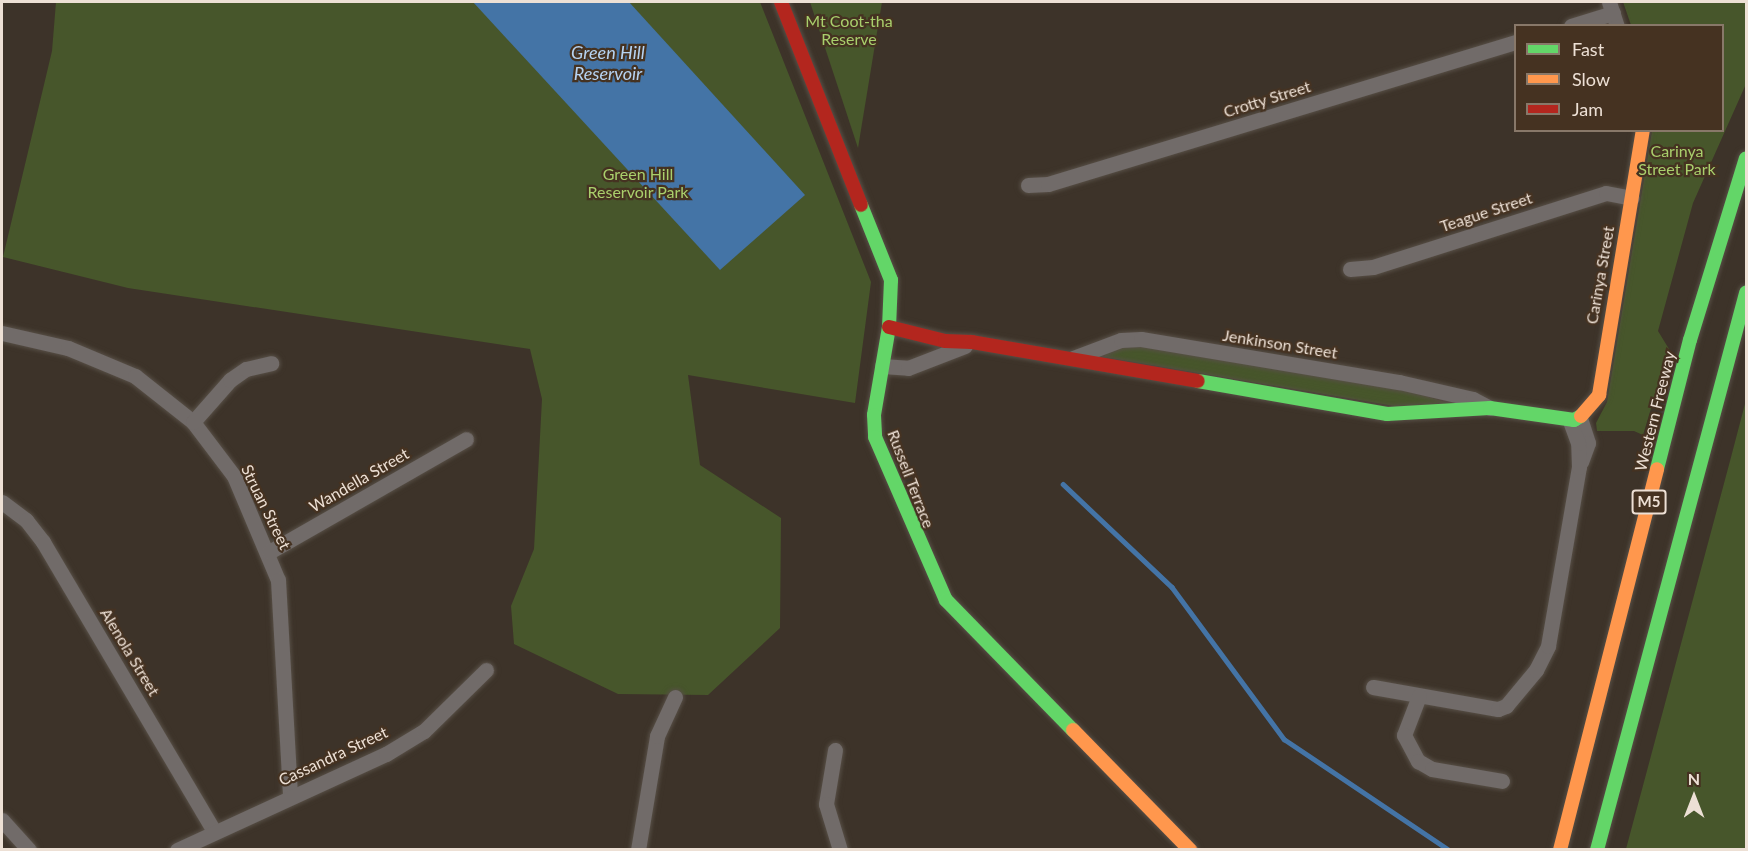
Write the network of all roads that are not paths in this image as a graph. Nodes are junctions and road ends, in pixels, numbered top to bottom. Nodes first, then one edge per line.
1 (781, 2) edge
2 (1613, 13) edge
3 (1577, 24) edge
4 (1514, 42) edge
5 (1643, 132) edge
6 (1746, 158) edge
7 (1028, 185) dead end
8 (1632, 198) junction
9 (1350, 269) dead end
10 (1746, 293) edge
11 (889, 327) junction
12 (2, 333) edge
13 (992, 345) junction
14 (1064, 358) junction
15 (271, 363) dead end
16 (882, 366) junction
17 (1490, 408) junction
18 (1575, 419) junction
19 (193, 422) junction
20 (466, 439) dead end
21 (2, 502) edge
22 (269, 552) junction
23 (486, 670) dead end
24 (1373, 687) dead end
25 (1419, 696) junction
26 (675, 697) dead end
27 (835, 750) dead end
28 (1502, 781) dead end
29 (290, 796) junction
30 (2, 820) edge
31 (214, 831) junction
32 (29, 849) edge
33 (177, 849) edge
34 (638, 849) edge
35 (840, 849) edge
36 (1190, 849) edge
37 (1560, 849) edge
38 (1597, 849) edge

1 - 11 main road, Russell Terrace
2 - 3 street
4 - 7 street, Crotty Street
5 - 8 main road, Carinya Street
6 - 37 main road, Western Freeway / M5
8 - 9 street, Teague Street
8 - 18 main road, Carinya Street
10 - 38 main road, M5
11 - 13 main road, Jenkinson Street
11 - 16 main road, Russell Terrace
12 - 19 street, Struan Street
13 - 14 main road, Jenkinson Street
13 - 16 street, Jenkinson Street
14 - 17 main road, Jenkinson Street
14 - 17 street, Jenkinson Street
15 - 19 street
16 - 36 main road, Russell Terrace
17 - 18 main road, Jenkinson Street
18 - 25 street
19 - 22 street, Struan Street
20 - 22 street, Wandella Street
21 - 31 street, Alenola Street
22 - 29 street, Struan Street
23 - 29 street, Cassandra Street
24 - 25 street
25 - 28 street
26 - 34 street
27 - 35 street
29 - 31 street, Cassandra Street
30 - 32 street
31 - 33 street, Cassandra Street

